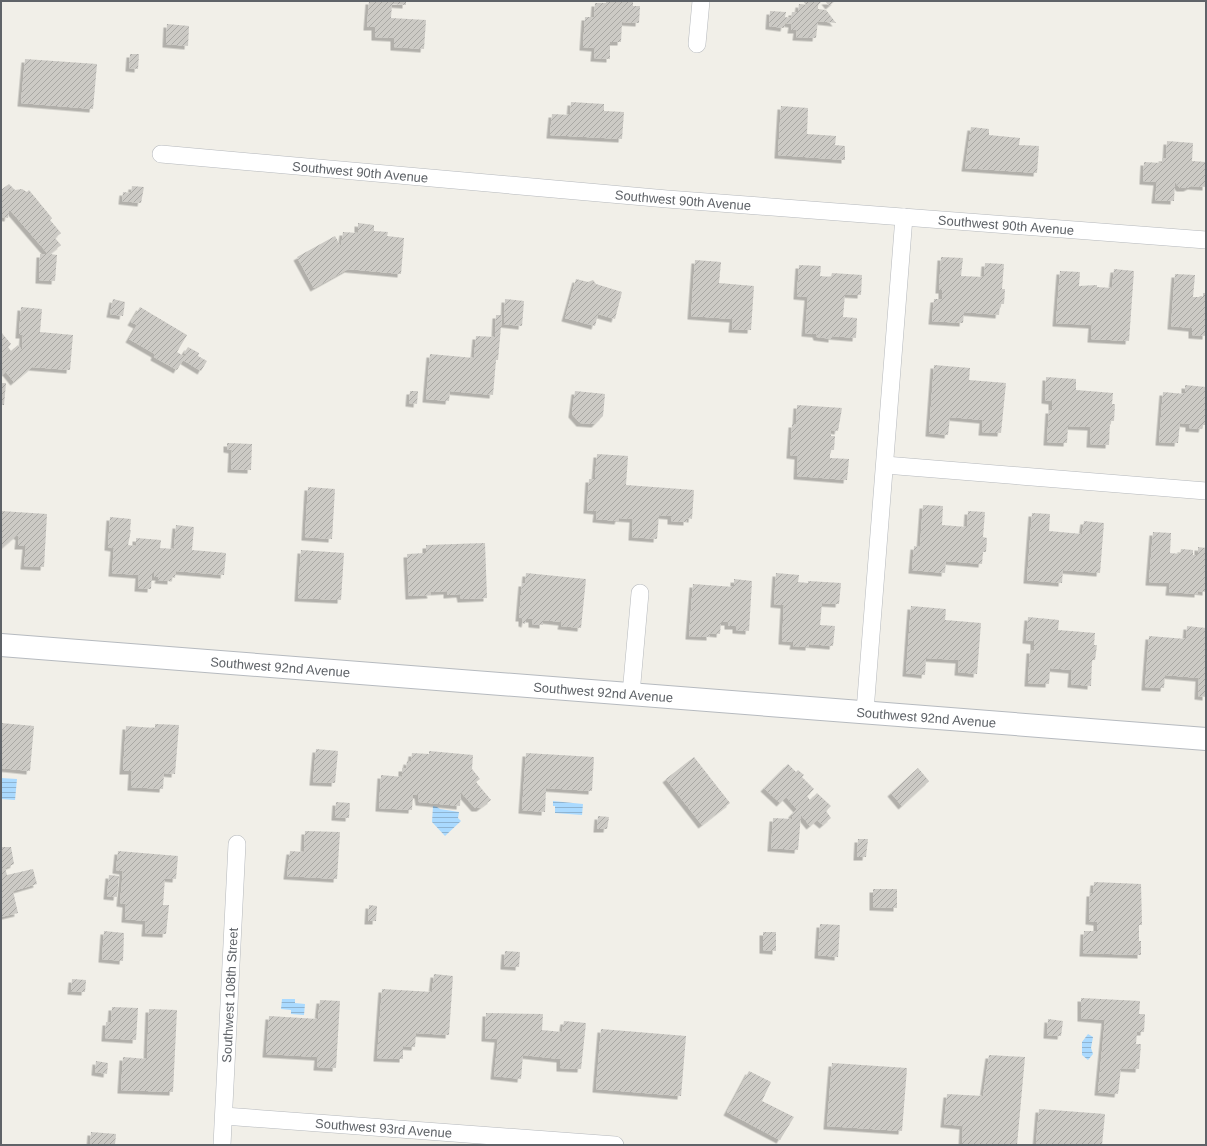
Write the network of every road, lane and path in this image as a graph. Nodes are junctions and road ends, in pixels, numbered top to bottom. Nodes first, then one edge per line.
1 (700, 1) edge
2 (697, 44) dead end
3 (161, 154) dead end
4 (904, 217) junction
5 (1206, 240) edge
6 (885, 465) junction
7 (1206, 491) edge
8 (640, 593) dead end
9 (1, 645) edge
10 (631, 694) junction
11 (865, 711) junction
12 (1206, 739) edge
13 (237, 844) dead end
14 (224, 1116) junction
15 (222, 1145) edge
16 (615, 1145) edge

1 - 2 street
3 - 4 street, Southwest 90th Avenue
4 - 5 street, Southwest 90th Avenue
4 - 6 street
6 - 7 street
6 - 11 street
8 - 10 street
9 - 10 street, Southwest 92nd Avenue
10 - 11 street, Southwest 92nd Avenue
11 - 12 street, Southwest 92nd Avenue
13 - 14 street, Southwest 108th Street
14 - 15 street, Southwest 108th Street
14 - 16 street, Southwest 93rd Avenue

